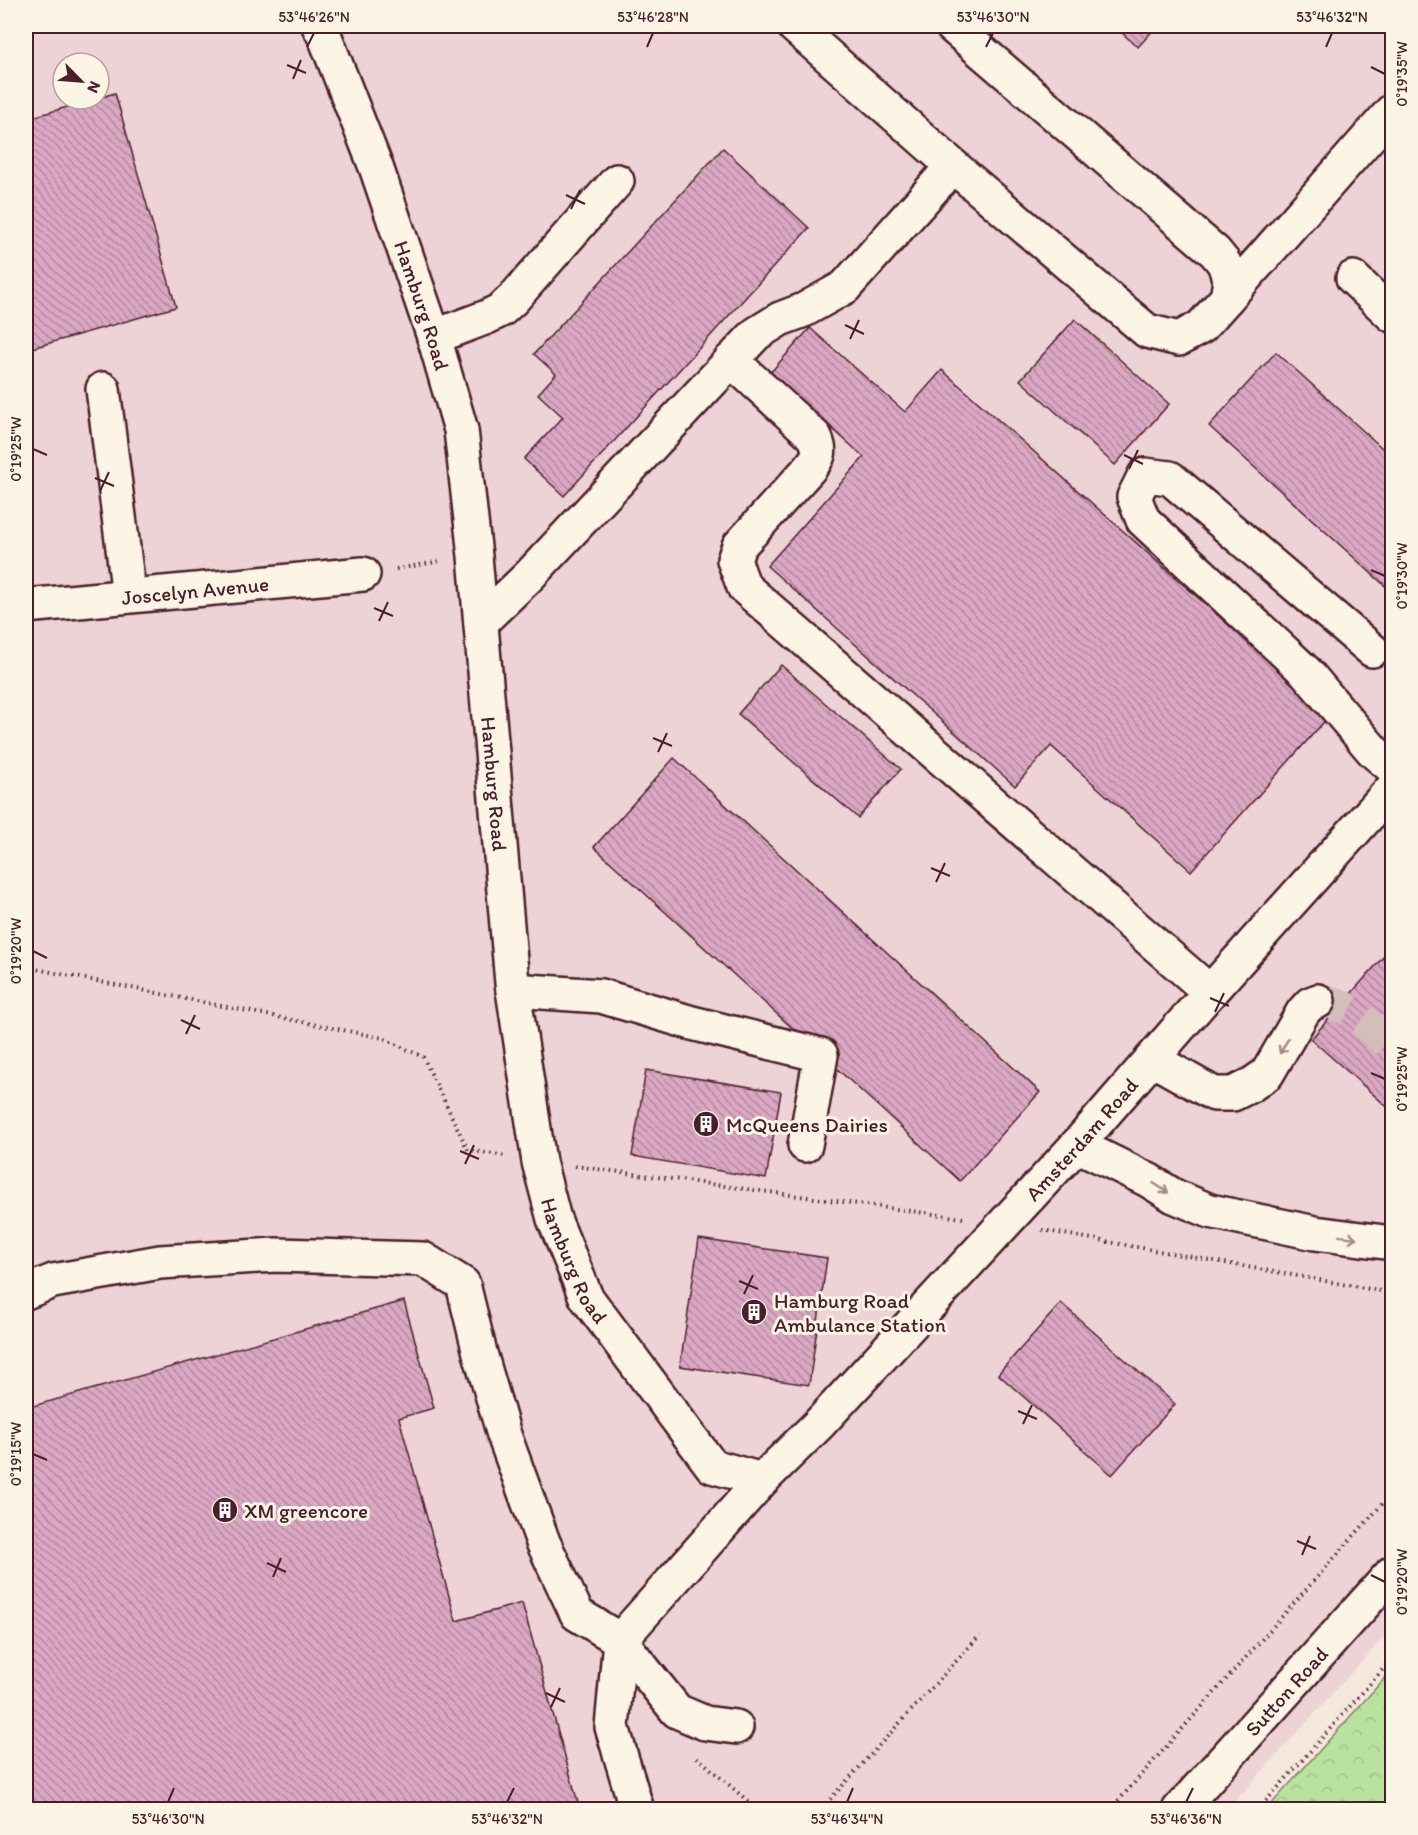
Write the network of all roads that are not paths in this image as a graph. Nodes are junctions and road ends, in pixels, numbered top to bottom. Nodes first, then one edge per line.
1 (318, 26) edge
2 (794, 26) edge
3 (952, 26) edge
4 (1392, 111) edge
5 (953, 166) junction
6 (617, 181) dead end
7 (1353, 278) dead end
8 (1227, 298) junction
9 (1392, 315) edge
10 (434, 337) junction
11 (731, 360) junction
12 (103, 389) dead end
13 (363, 574) road end
14 (129, 596) junction
15 (26, 606) edge
16 (481, 622) junction
17 (1372, 650) dead end
18 (1392, 767) edge
19 (1392, 789) edge
20 (513, 990) junction
21 (1210, 992) junction
22 (1318, 1000) dead end
23 (1152, 1059) junction
24 (805, 1144) dead end
25 (1077, 1145) junction
26 (1392, 1243) edge
27 (26, 1292) edge
28 (762, 1480) junction
29 (1392, 1573) edge
30 (620, 1640) junction
31 (735, 1727) dead end
32 (637, 1809) edge
33 (1179, 1809) edge

1 - 10 street, Hamburg Road
2 - 5 street
3 - 8 street
4 - 8 street
5 - 8 street
5 - 11 street
6 - 10 street
7 - 9 street
10 - 16 street, Hamburg Road
11 - 16 street
11 - 21 street
12 - 14 street
13 - 14 street, Joscelyn Avenue
14 - 15 street, Joscelyn Avenue
16 - 20 street, Hamburg Road
17 - 18 street
19 - 21 street, Amsterdam Road
20 - 24 street
20 - 28 street, Hamburg Road
21 - 23 street, Amsterdam Road
22 -> 23 street
23 - 25 street, Amsterdam Road
25 -> 26 street
25 - 28 street, Amsterdam Road
27 - 30 street
28 - 30 street, Amsterdam Road
29 - 33 street, Sutton Road
30 - 31 street
30 - 32 street

